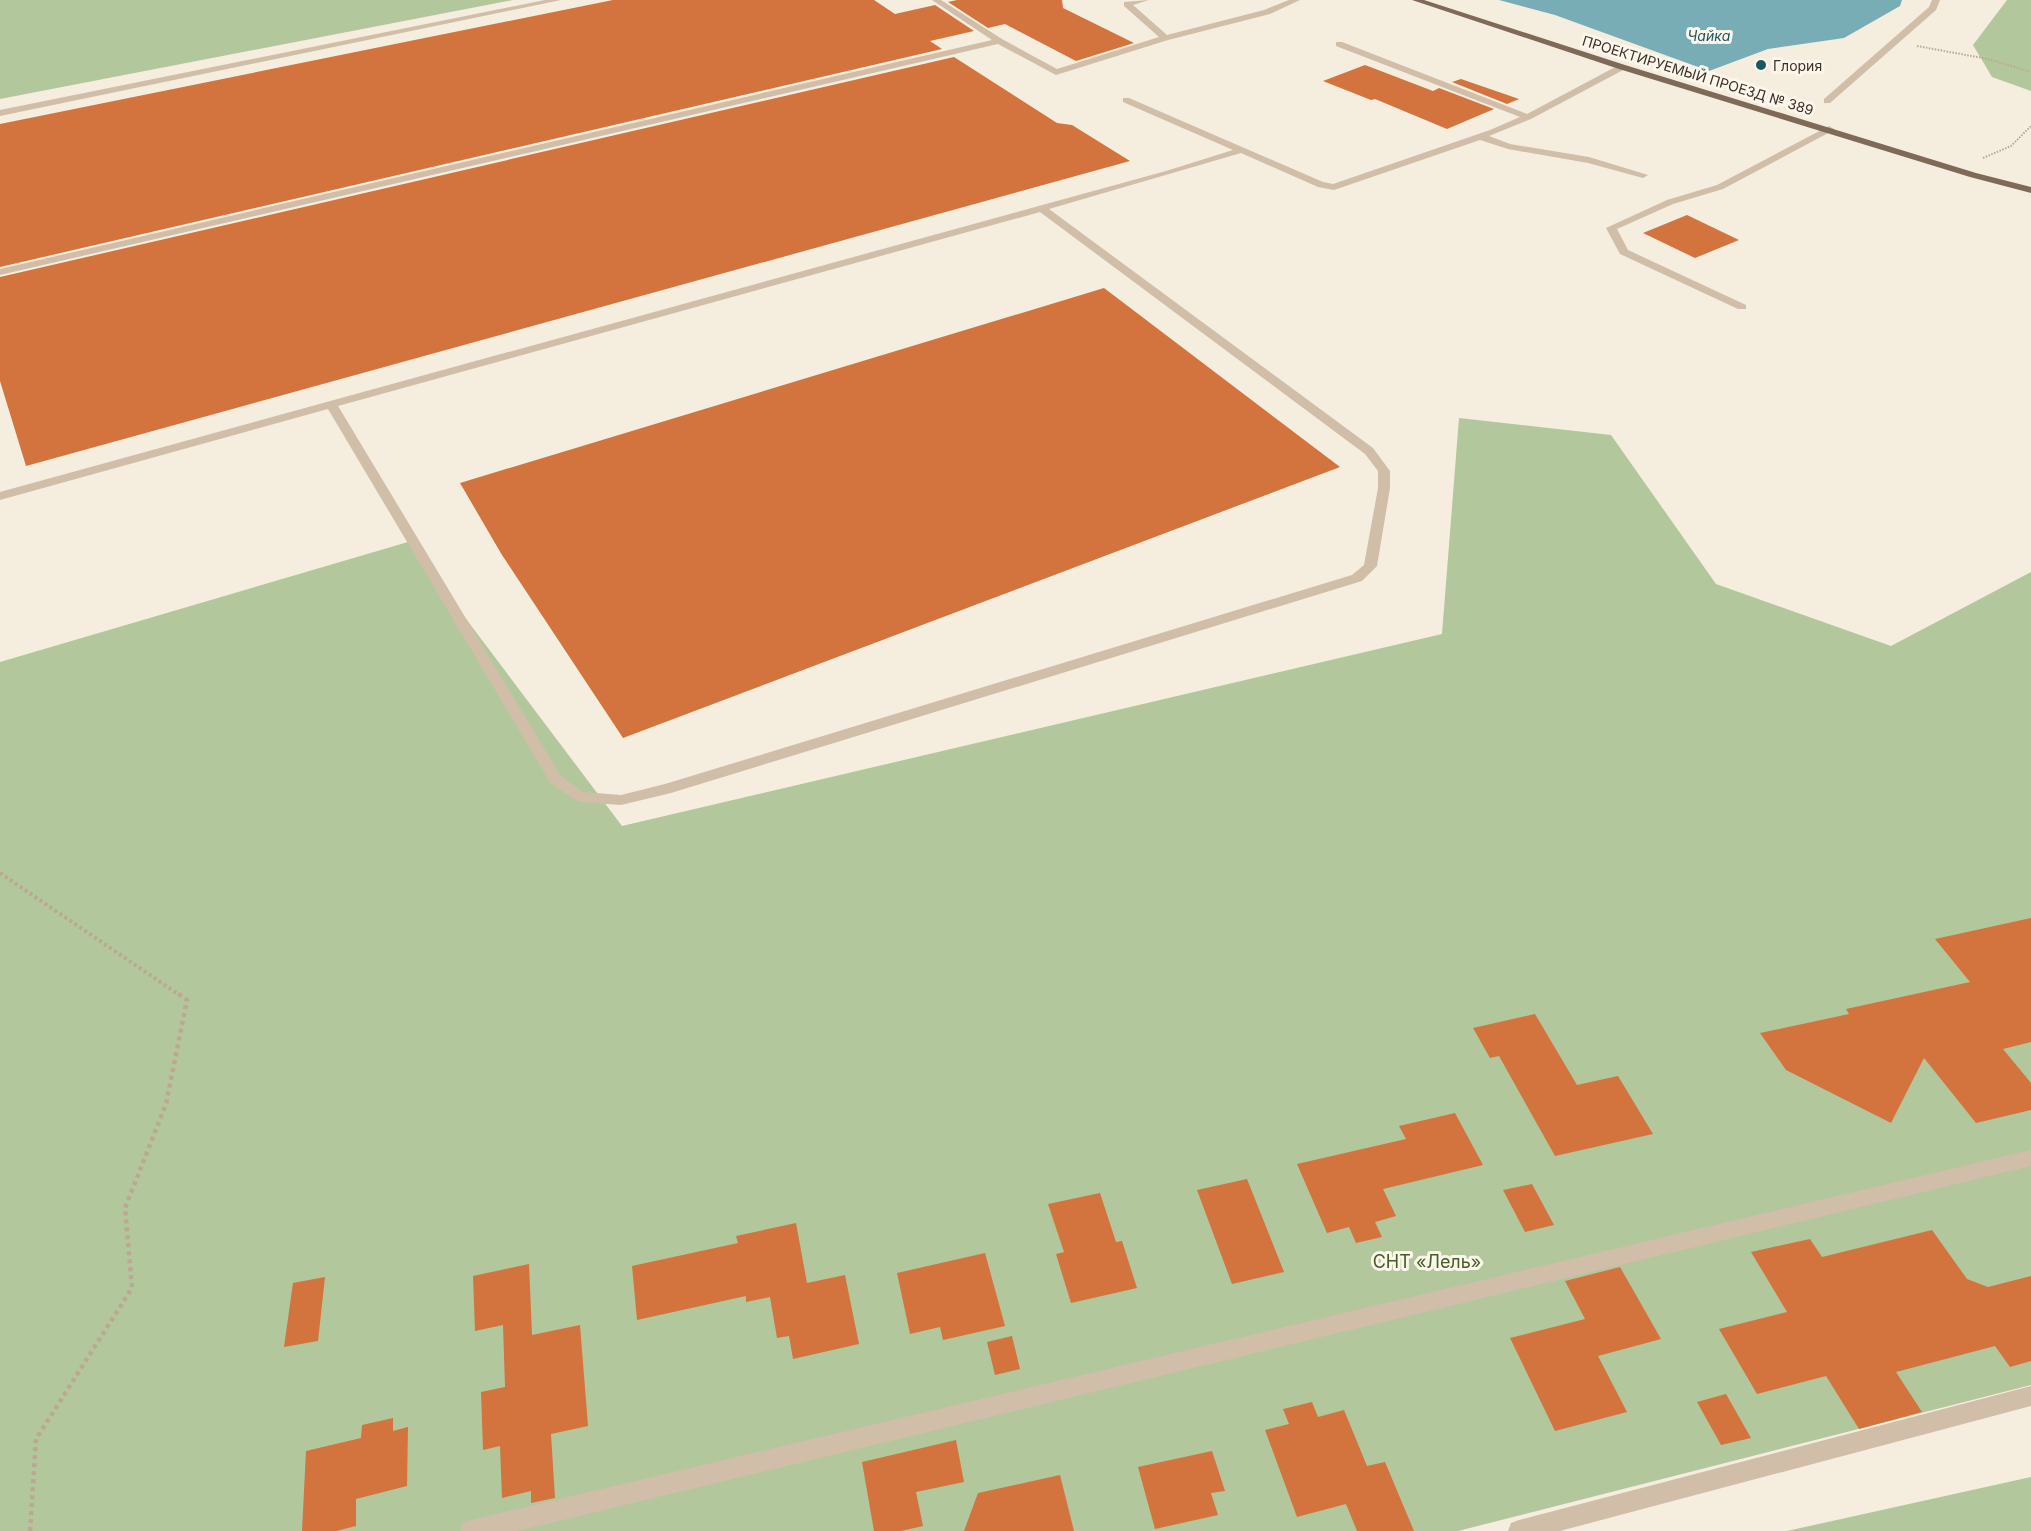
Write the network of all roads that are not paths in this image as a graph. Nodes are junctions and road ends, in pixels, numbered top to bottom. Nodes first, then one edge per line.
1 (557, 0) edge
2 (936, 0) edge
3 (1145, 0) edge
4 (1296, 0) edge
5 (1416, 0) edge
6 (1936, 0) edge
7 (1165, 38) junction
8 (999, 41) junction
9 (1339, 44) dead end
10 (1622, 67) junction
11 (1126, 100) dead end
12 (1827, 101) dead end
13 (0, 113) edge
14 (1528, 117) junction
15 (1829, 129) junction
16 (1479, 136) junction
17 (1242, 150) junction
18 (1643, 175) dead end
19 (1973, 175) junction
20 (2031, 190) edge
21 (2031, 196) edge
22 (1042, 209) junction
23 (0, 272) edge
24 (1742, 307) dead end
25 (331, 405) junction
26 (0, 496) edge
27 (2031, 1158) edge
28 (2031, 1396) edge
29 (471, 1531) edge
30 (1519, 1531) edge

1 - 13 street
2 - 8 street
3 - 7 street
4 - 7 street
5 - 10 main road, ПРОЕКТИРУЕМЫЙ ПРОЕЗД № 389
6 - 12 street
7 - 8 street
8 - 23 street
9 - 14 street
10 - 14 street
10 - 15 main road, ПРОЕКТИРУЕМЫЙ ПРОЕЗД № 389
11 - 17 street
14 - 16 street
15 - 19 main road, ПРОЕКТИРУЕМЫЙ ПРОЕЗД № 389
15 - 24 street
16 - 17 street
16 - 18 street
17 - 22 street
19 - 20 main road, ПРОЕКТИРУЕМЫЙ ПРОЕЗД № 389
19 - 21 main road, ПРОЕКТИРУЕМЫЙ ПРОЕЗД № 389
22 - 25 street
22 - 25 street
25 - 26 street
27 - 29 street
28 - 30 street

